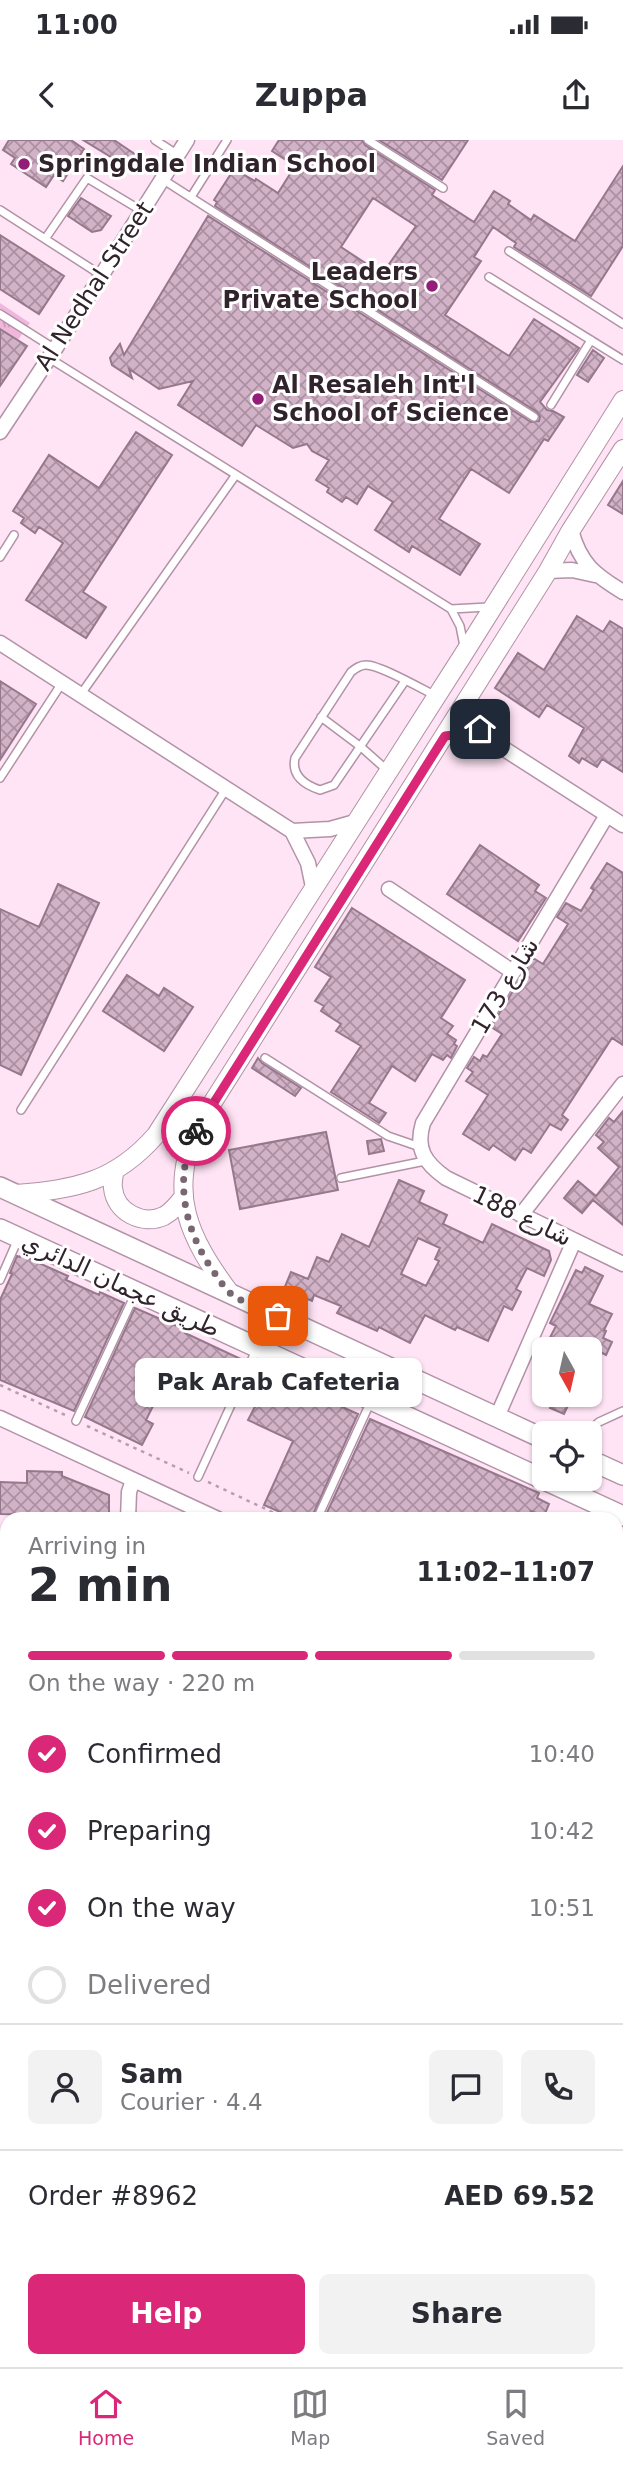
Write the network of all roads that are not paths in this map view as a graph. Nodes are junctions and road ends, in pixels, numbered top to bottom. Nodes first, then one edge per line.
1 (155, 140) edge
2 (187, 140) edge
3 (226, 140) edge
4 (368, 140) edge
5 (178, 155) junction
6 (162, 179) junction
7 (443, 188) dead end
8 (191, 197) junction
9 (0, 210) edge
10 (142, 211) junction
11 (45, 239) junction
12 (509, 251) dead end
13 (102, 275) junction
14 (489, 277) dead end
15 (623, 312) edge
16 (0, 314) edge
17 (620, 322) edge
18 (591, 340) junction
19 (52, 354) junction
20 (623, 360) edge
21 (623, 400) edge
22 (551, 405) dead end
23 (534, 417) dead end
24 (0, 432) edge
25 (623, 449) edge
26 (235, 477) junction
27 (571, 530) junction
28 (15, 535) dead end
29 (0, 557) edge
30 (548, 571) junction
31 (595, 575) junction
32 (623, 592) edge
33 (494, 606) junction
34 (451, 609) junction
35 (0, 643) edge
36 (463, 654) junction
37 (405, 681) junction
38 (62, 683) junction
39 (80, 694) junction
40 (436, 696) junction
41 (470, 696) junction
42 (321, 717) junction
43 (445, 736) junction
44 (487, 738) junction
45 (361, 747) junction
46 (387, 771) junction
47 (0, 778) edge
48 (226, 788) junction
49 (607, 815) junction
50 (355, 822) junction
51 (623, 825) edge
52 (292, 831) junction
53 (313, 887) junction
54 (389, 889) dead end
55 (513, 972) junction
56 (265, 1058) dead end
57 (623, 1084) edge
58 (21, 1110) dead end
59 (420, 1147) junction
60 (425, 1161) junction
61 (114, 1171) junction
62 (341, 1178) dead end
63 (8, 1190) edge
64 (184, 1196) junction
65 (521, 1215) junction
66 (0, 1229) edge
67 (18, 1238) junction
68 (574, 1241) junction
69 (623, 1264) edge
70 (0, 1280) edge
71 (136, 1292) junction
72 (230, 1293) junction
73 (257, 1348) junction
74 (371, 1400) junction
75 (623, 1411) edge
76 (497, 1417) junction
77 (0, 1418) edge
78 (76, 1421) road end
79 (601, 1421) edge
80 (532, 1433) edge
81 (602, 1465) edge
82 (623, 1475) edge
83 (198, 1477) road end
84 (133, 1480) junction
85 (128, 1512) edge
86 (203, 1512) edge
87 (320, 1512) edge
88 (605, 1512) edge

1 - 5 lane
2 - 5 street, Al Nedhal Street
3 - 8 lane
4 - 7 lane
5 - 6 street, Al Nedhal Street
6 - 8 lane
6 - 10 street, Al Nedhal Street
8 - 23 lane
9 - 11 lane
10 - 11 lane
10 - 13 street, Al Nedhal Street
11 - 13 lane
12 - 17 lane
13 - 19 street, Al Nedhal Street
14 - 18 lane
15 - 17 lane
16 - 19 lane
18 - 20 lane
18 - 22 lane
19 - 24 street, Al Nedhal Street
19 - 26 lane
21 - 33 street
25 - 27 street
26 - 34 lane
26 - 39 lane
27 - 30 street
27 - 31 street
28 - 29 lane
30 - 31 street
30 - 41 street
31 - 32 street
33 - 34 lane
33 - 36 street
34 - 36 lane
35 - 38 street
36 - 40 street
37 - 40 lane
37 - 42 lane
37 - 45 lane
38 - 39 street
38 - 47 lane
39 - 48 street
40 - 46 street
41 - 43 street
41 - 44 street
42 - 45 lane
42 - 45 lane
43 - 44 street
43 - 64 street
44 - 49 street
45 - 46 lane
46 - 50 street
48 - 52 street
48 - 58 lane
49 - 51 street
49 - 55 street, شارع 173
50 - 52 street
50 - 53 street
52 - 53 street
53 - 61 street
54 - 55 street
55 - 59 street, شارع 173
56 - 59 lane
57 - 65 street
59 - 60 street
60 - 62 lane
60 - 65 street, شارع 188
61 - 63 street
61 - 64 street
63 - 72 main road, طريق عجمان الدائري
64 - 72 street
65 - 68 street, شارع 188
66 - 67 main road, طريق عجمان الدائري
67 - 70 lane
67 - 71 main road, طريق عجمان الدائري
68 - 69 street, شارع 188
68 - 76 street
71 - 73 main road, طريق عجمان الدائري
71 - 78 lane
72 - 76 main road, طريق عجمان الدائري
73 - 74 main road, طريق عجمان الدائري
73 - 83 lane
74 - 87 lane
74 - 88 main road, طريق عجمان الدائري
75 - 79 lane
76 - 80 main road, طريق عجمان الدائري
77 - 84 street
81 - 82 main road
84 - 85 street
84 - 86 street

